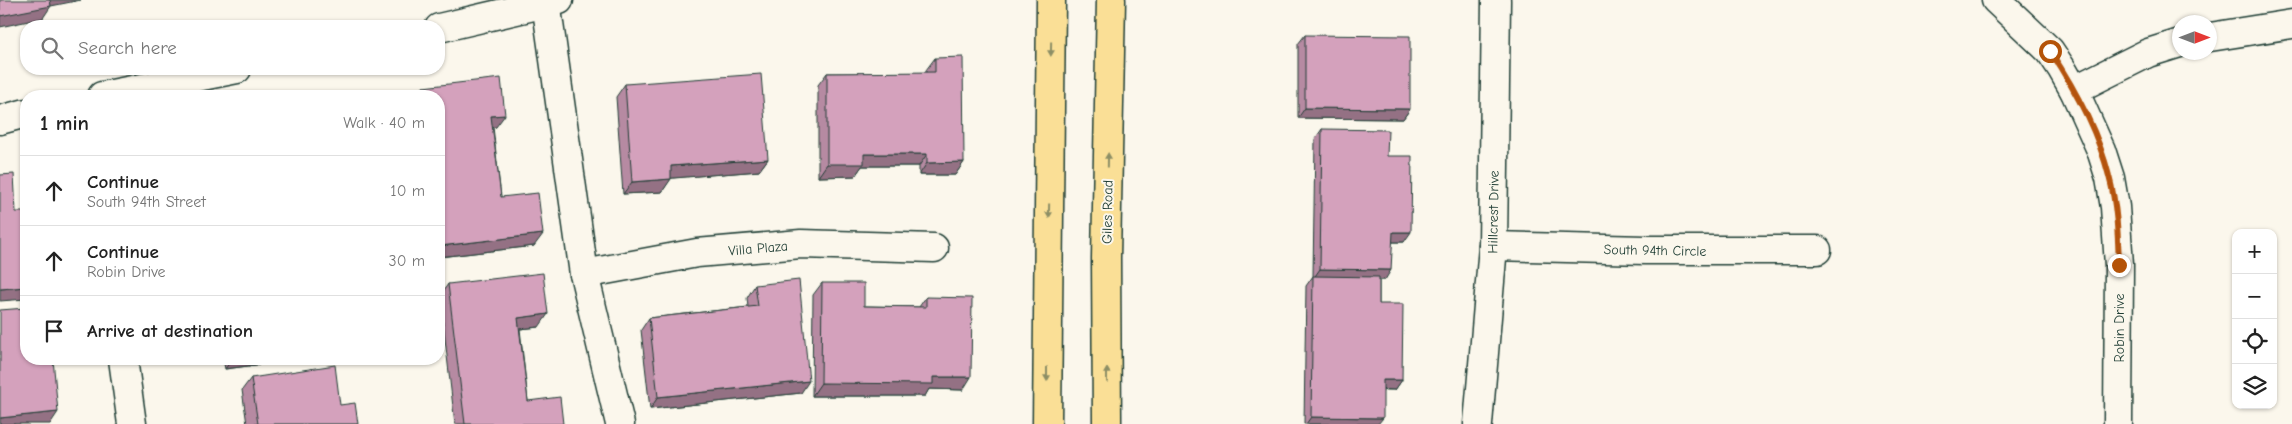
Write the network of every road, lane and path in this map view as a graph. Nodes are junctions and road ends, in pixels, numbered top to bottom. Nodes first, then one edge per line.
1 (1051, 0) edge
2 (1111, 0) edge
3 (1496, 0) edge
4 (1996, 0) edge
5 (552, 1) edge
6 (2292, 24) edge
7 (445, 27) edge
8 (2217, 36) edge
9 (2172, 46) edge
10 (207, 75) edge
11 (132, 90) edge
12 (2074, 90) junction
13 (20, 115) edge
14 (0, 120) edge
15 (1493, 246) junction
16 (934, 248) dead end
17 (1817, 250) dead end
18 (584, 274) junction
19 (123, 365) edge
20 (132, 424) edge
21 (620, 424) edge
22 (1047, 424) edge
23 (1107, 424) edge
24 (1478, 424) edge
25 (2118, 424) edge

1 -> 22 main road
23 -> 2 main road, Giles Road
3 - 15 street, Hillcrest Drive
4 - 12 street, Robin Drive
5 - 7 street
5 - 18 street
6 - 8 street
9 - 12 street
10 - 11 street
12 - 25 street, Robin Drive
13 - 14 street
15 - 17 street, South 94th Circle
15 - 24 street, Hillcrest Drive
16 - 18 street, Villa Plaza
18 - 21 street
19 - 20 street

